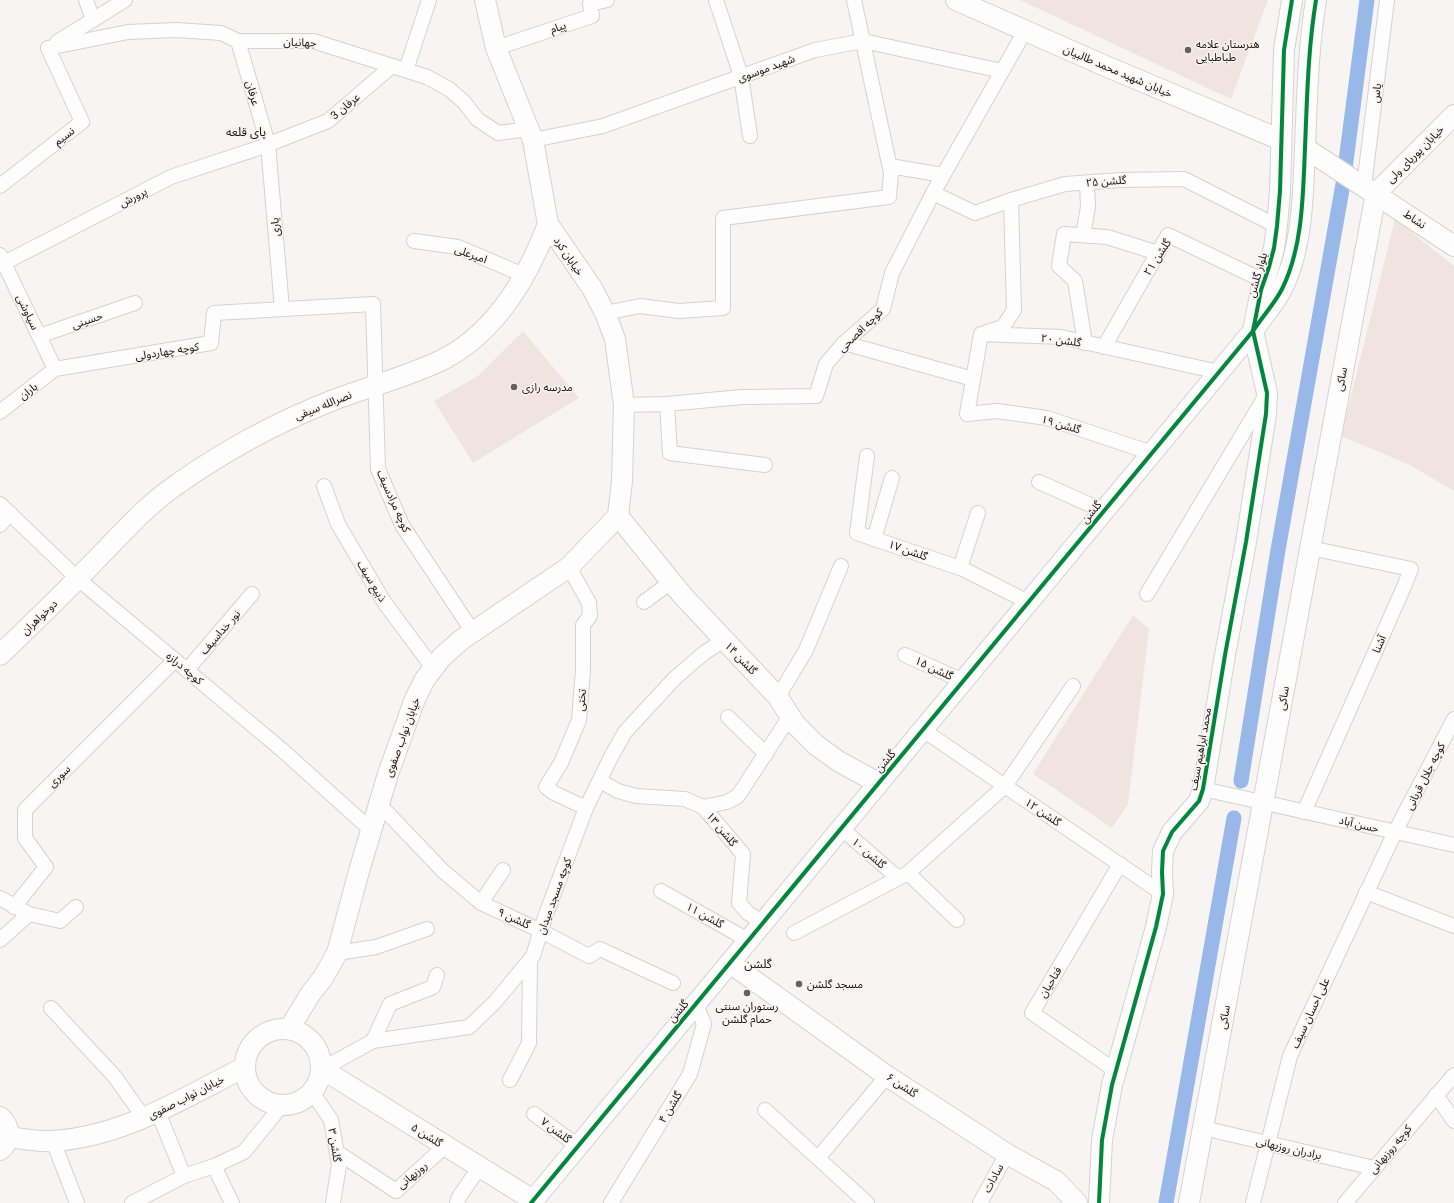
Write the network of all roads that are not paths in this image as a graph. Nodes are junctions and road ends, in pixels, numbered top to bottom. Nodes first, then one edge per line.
1 (86, 0) edge
2 (125, 0) edge
3 (425, 0) edge
4 (485, 0) edge
5 (607, 0) edge
6 (716, 0) edge
7 (854, 0) edge
8 (956, 0) edge
9 (1292, 0) edge
10 (1316, 0) edge
11 (1387, 0) edge
12 (93, 20) junction
13 (1025, 31) junction
14 (238, 41) junction
15 (862, 41) junction
16 (48, 48) junction
17 (496, 48) junction
18 (399, 68) junction
19 (1002, 71) junction
20 (741, 76) junction
21 (1454, 115) edge
22 (531, 135) junction
23 (750, 136) dead end
24 (1281, 140) junction
25 (268, 144) junction
26 (1305, 148) junction
27 (890, 166) junction
28 (943, 175) junction
29 (1087, 183) junction
30 (0, 186) edge
31 (1370, 189) junction
32 (933, 193) junction
33 (1011, 200) junction
34 (548, 224) junction
35 (1277, 226) junction
36 (1083, 235) junction
37 (414, 241) dead end
38 (1454, 246) edge
39 (1158, 253) junction
40 (2, 259) edge
41 (526, 276) junction
42 (1264, 281) junction
43 (135, 303) dead end
44 (373, 304) joint
45 (282, 309) junction
46 (605, 313) junction
47 (1253, 331) junction
48 (981, 334) junction
49 (39, 336) junction
50 (844, 343) junction
51 (1085, 343) junction
52 (1104, 347) junction
53 (55, 369) junction
54 (1219, 372) junction
55 (973, 379) junction
56 (376, 385) junction
57 (1267, 393) junction
58 (667, 404) junction
59 (624, 405) junction
60 (0, 412) edge
61 (1152, 453) junction
62 (867, 456) dead end
63 (766, 465) dead end
64 (892, 478) dead end
65 (1039, 482) dead end
66 (324, 486) dead end
67 (5, 509) edge
68 (1104, 511) junction
69 (978, 513) dead end
70 (618, 516) junction
71 (0, 525) edge
72 (874, 539) junction
73 (1310, 548) junction
74 (841, 566) dead end
75 (569, 567) junction
76 (960, 568) junction
77 (78, 578) junction
78 (671, 582) junction
79 (252, 594) dead end
80 (1147, 594) dead end
81 (644, 602) dead end
82 (1028, 602) junction
83 (473, 632) junction
84 (724, 640) junction
85 (0, 655) edge
86 (905, 655) dead end
87 (175, 660) junction
88 (433, 668) junction
89 (187, 670) junction
90 (963, 681) junction
91 (1073, 686) dead end
92 (778, 697) junction
93 (790, 716) junction
94 (728, 717) dead end
95 (1454, 719) edge
96 (923, 730) junction
97 (766, 754) junction
98 (600, 781) junction
99 (878, 783) junction
100 (1005, 786) junction
101 (1203, 789) junction
102 (1263, 802) junction
103 (379, 804) junction
104 (703, 807) junction
105 (586, 808) junction
106 (1304, 812) junction
107 (841, 828) junction
108 (371, 830) junction
109 (1395, 832) junction
110 (1454, 845) edge
111 (1120, 864) junction
112 (503, 870) dead end
113 (903, 876) junction
114 (661, 890) dead end
115 (1366, 892) junction
116 (1163, 894) junction
117 (0, 898) edge
118 (481, 903) junction
119 (14, 907) junction
120 (76, 907) dead end
121 (29, 914) junction
122 (957, 920) dead end
123 (762, 923) junction
124 (1454, 926) edge
125 (427, 929) dead end
126 (541, 930) junction
127 (794, 932) dead end
128 (0, 940) edge
129 (748, 940) junction
130 (337, 953) junction
131 (530, 960) junction
132 (730, 962) junction
133 (437, 975) dead end
134 (673, 983) dead end
135 (696, 1004) junction
136 (51, 1008) dead end
137 (289, 1029) junction
138 (373, 1041) junction
139 (245, 1067) junction
140 (322, 1069) junction
141 (1116, 1071) junction
142 (1454, 1075) edge
143 (887, 1076) junction
144 (510, 1080) dead end
145 (312, 1092) junction
146 (1436, 1095) junction
147 (282, 1105) junction
148 (765, 1110) dead end
149 (534, 1114) dead end
150 (151, 1115) junction
151 (0, 1117) edge
152 (1454, 1120) edge
153 (1203, 1128) junction
154 (53, 1141) junction
155 (1268, 1143) junction
156 (4, 1144) edge
157 (445, 1146) junction
158 (578, 1146) junction
159 (337, 1152) junction
160 (1007, 1154) junction
161 (818, 1158) junction
162 (214, 1166) junction
163 (480, 1168) junction
164 (1374, 1168) junction
165 (184, 1176) junction
166 (532, 1202) edge
167 (77, 1203) edge
168 (132, 1203) edge
169 (232, 1203) edge
170 (333, 1203) edge
171 (457, 1203) edge
172 (611, 1203) edge
173 (867, 1203) edge
174 (980, 1203) edge
175 (1077, 1203) edge
176 (1099, 1203) edge
177 (1189, 1203) edge
178 (1253, 1203) edge
179 (1345, 1203) edge

1 - 12 street
2 - 12 street
3 - 18 street
4 - 17 street, خیابان کرد
5 - 17 street, پیام
6 - 20 street
7 - 15 street
8 - 13 street, خیابان شهید محمد طالبیان
9 - 24 street, بلوار گلشن
10 - 26 street, بلوار گلشن
11 - 31 street, یاس
12 - 16 street
13 - 19 street, کوچه افصحی
13 - 24 street, خیابان شهید محمد طالبیان
14 - 16 street, جهانیان
14 - 18 street, جهانیان
14 - 25 street, عرفان
15 - 19 street, شهید موسوی
15 - 20 street, شهید موسوی
15 - 27 street
16 - 30 street, نسیم
17 - 22 street, خیابان کرد
18 - 22 street, جهانیان
18 - 25 street, عرفان 3
19 - 28 street, کوچه افصحی
20 - 22 street, شهید موسوی
20 - 23 street
21 - 31 street, خیابان پوریای ولی
22 - 34 street, خیابان کرد
24 - 35 street, بلوار گلشن
25 - 40 street, پرورش
25 - 45 street, یاری
26 - 31 street, نشاط
26 - 47 street, بلوار گلشن
27 - 28 street
27 - 46 street
28 - 32 street, کوچه افصحی
29 - 33 street, گلشن ۲۵
29 - 35 street, گلشن ۲۵
29 - 36 street
31 - 38 street, نشاط
31 - 73 street, ساکی
32 - 33 street, گلشن ۲۵
32 - 50 street, کوچه افصحی
33 - 48 street
34 - 41 street, نصرالله سیفی
34 - 46 street, خیابان کرد
35 - 42 street, بلوار گلشن
36 - 39 street
36 - 51 street
37 - 41 street, امیرعلی
39 - 42 street, گلشن ۲۱
39 - 52 street, گلشن ۲۱
40 - 49 street, سیاوشی
41 - 56 street, نصرالله سیفی
42 - 47 street, بلوار گلشن
43 - 49 street, حسینی
44 - 45 street, کوچه چهاردولی
44 - 56 street, کوچه مرادسیف
45 - 53 street, کوچه چهاردولی
46 - 59 street, خیابان کرد
47 - 54 street, گلشن
47 - 57 street, محمد ابراهیم سیف
48 - 51 street, گلشن ۲۰
48 - 55 street
49 - 53 street, سیاوشی
50 - 55 street
50 - 58 street, کوچه افصحی
51 - 52 street, گلشن ۲۰
52 - 54 street, گلشن ۲۰
53 - 60 street, باران
54 - 61 street, گلشن
55 - 61 street, گلشن ۱۹
56 - 77 street, نصرالله سیفی
56 - 83 street, کوچه مرادسیف
57 - 80 street
57 - 101 street, محمد ابراهیم سیف
58 - 59 street, کوچه افصحی
58 - 63 street
59 - 70 street, خیابان کرد
61 - 68 street, گلشن
62 - 72 street, گلشن ۱۷
64 - 72 street
65 - 68 street
66 - 88 street, ذبیع سیف
67 - 71 street
67 - 77 street, کوچه درازه
68 - 82 street, گلشن
69 - 76 street
70 - 75 street, خیابان نواب صفوی
70 - 78 street, گلشن ۱۴
72 - 76 street, گلشن ۱۷
73 - 102 street, ساکی
73 - 106 street, آشنا
74 - 92 street
75 - 83 street, خیابان نواب صفوی
75 - 105 street, تختی
76 - 82 street, گلشن ۱۷
77 - 85 street, دوخواهران
77 - 87 street, کوچه درازه
78 - 81 street
78 - 84 street, گلشن ۱۴
79 - 89 street, نور خداسیف
82 - 90 street, گلشن
83 - 88 street, خیابان نواب صفوی
84 - 92 street, گلشن ۱۴
84 - 98 street, کوچه مسجد میدان
86 - 90 street, گلشن ۱۵
87 - 89 street, کوچه درازه
87 - 119 street, سوری
88 - 103 street, خیابان نواب صفوی
89 - 108 street, کوچه درازه
90 - 96 street, گلشن
91 - 100 street
92 - 93 street, گلشن ۱۴
93 - 97 street
93 - 99 street, گلشن ۱۴
94 - 97 street
95 - 109 street, کوچه جلال قربانی
96 - 99 street, گلشن
96 - 100 street, گلشن ۱۲
97 - 104 street
98 - 104 street, گلشن ۱۳
98 - 105 street, کوچه مسجد میدان
99 - 107 street, گلشن
100 - 111 street, گلشن ۱۲
100 - 113 street
101 - 102 street, حسن آباد
101 - 116 street, محمد ابراهیم سیف
102 - 106 street, حسن آباد
102 - 153 street, ساکی
103 - 108 street, خیابان نواب صفوی
103 - 118 street, گلشن ۹
104 - 123 street, گلشن ۱۳
105 - 126 street, کوچه مسجد میدان
106 - 109 street, حسن آباد
107 - 113 street, گلشن ۱۰
107 - 123 street, گلشن
108 - 130 street, خیابان نواب صفوی
109 - 110 street, حسن آباد
109 - 115 street, علی احسان سیف
111 - 116 street, گلشن ۱۲
111 - 141 street, فتاحیان
112 - 118 street
113 - 122 street, گلشن ۱۰
113 - 127 street
114 - 129 street, گلشن ۱۱
115 - 124 street
115 - 155 street, علی احسان سیف
116 - 141 street, محمد ابراهیم سیف
117 - 119 street
118 - 126 street, گلشن ۹
119 - 121 street
120 - 121 street
121 - 128 street
123 - 129 street, گلشن
125 - 130 street
126 - 131 street, کوچه مسجد میدان
126 - 134 street, گلشن ۹
129 - 132 street, گلشن
130 - 137 street, خیابان نواب صفوی
131 - 138 street, کوچه مسجد میدان
131 - 144 street
132 - 135 street, گلشن
132 - 143 street, گلشن ۶
133 - 138 street
135 - 158 street, گلشن
135 - 172 street, گلشن ۴
136 - 150 street
137 - 139 street
137 - 140 street
138 - 140 street, کوچه مسجد میدان
139 - 147 street
139 - 150 street, خیابان نواب صفوی
140 - 145 street
140 - 157 street, گلشن ۵
141 - 176 street, محمد ابراهیم سیف
142 - 146 street
143 - 160 street, گلشن ۶
143 - 161 street
145 - 147 street
145 - 159 street, گلشن ۳
146 - 152 street
146 - 164 street, کوچه روزبهانی
147 - 162 street
148 - 161 street
149 - 158 street, گلشن ۷
150 - 154 street, خیابان نواب صفوی
150 - 165 street
151 - 156 street
153 - 155 street, برادران روزبهانی
153 - 177 street, ساکی
154 - 156 street, خیابان نواب صفوی
154 - 167 street
155 - 164 street, برادران روزبهانی
155 - 178 street, علی احسان سیف
157 - 159 street, روزبهانی
157 - 163 street, گلشن ۵
158 - 166 street, گلشن
159 - 170 street, گلشن ۳
160 - 174 street, سادات
160 - 175 street, گلشن ۶
161 - 173 street
162 - 165 street
162 - 169 street
163 - 166 street, گلشن ۵
163 - 171 street
164 - 179 street, کوچه روزبهانی
165 - 168 street

